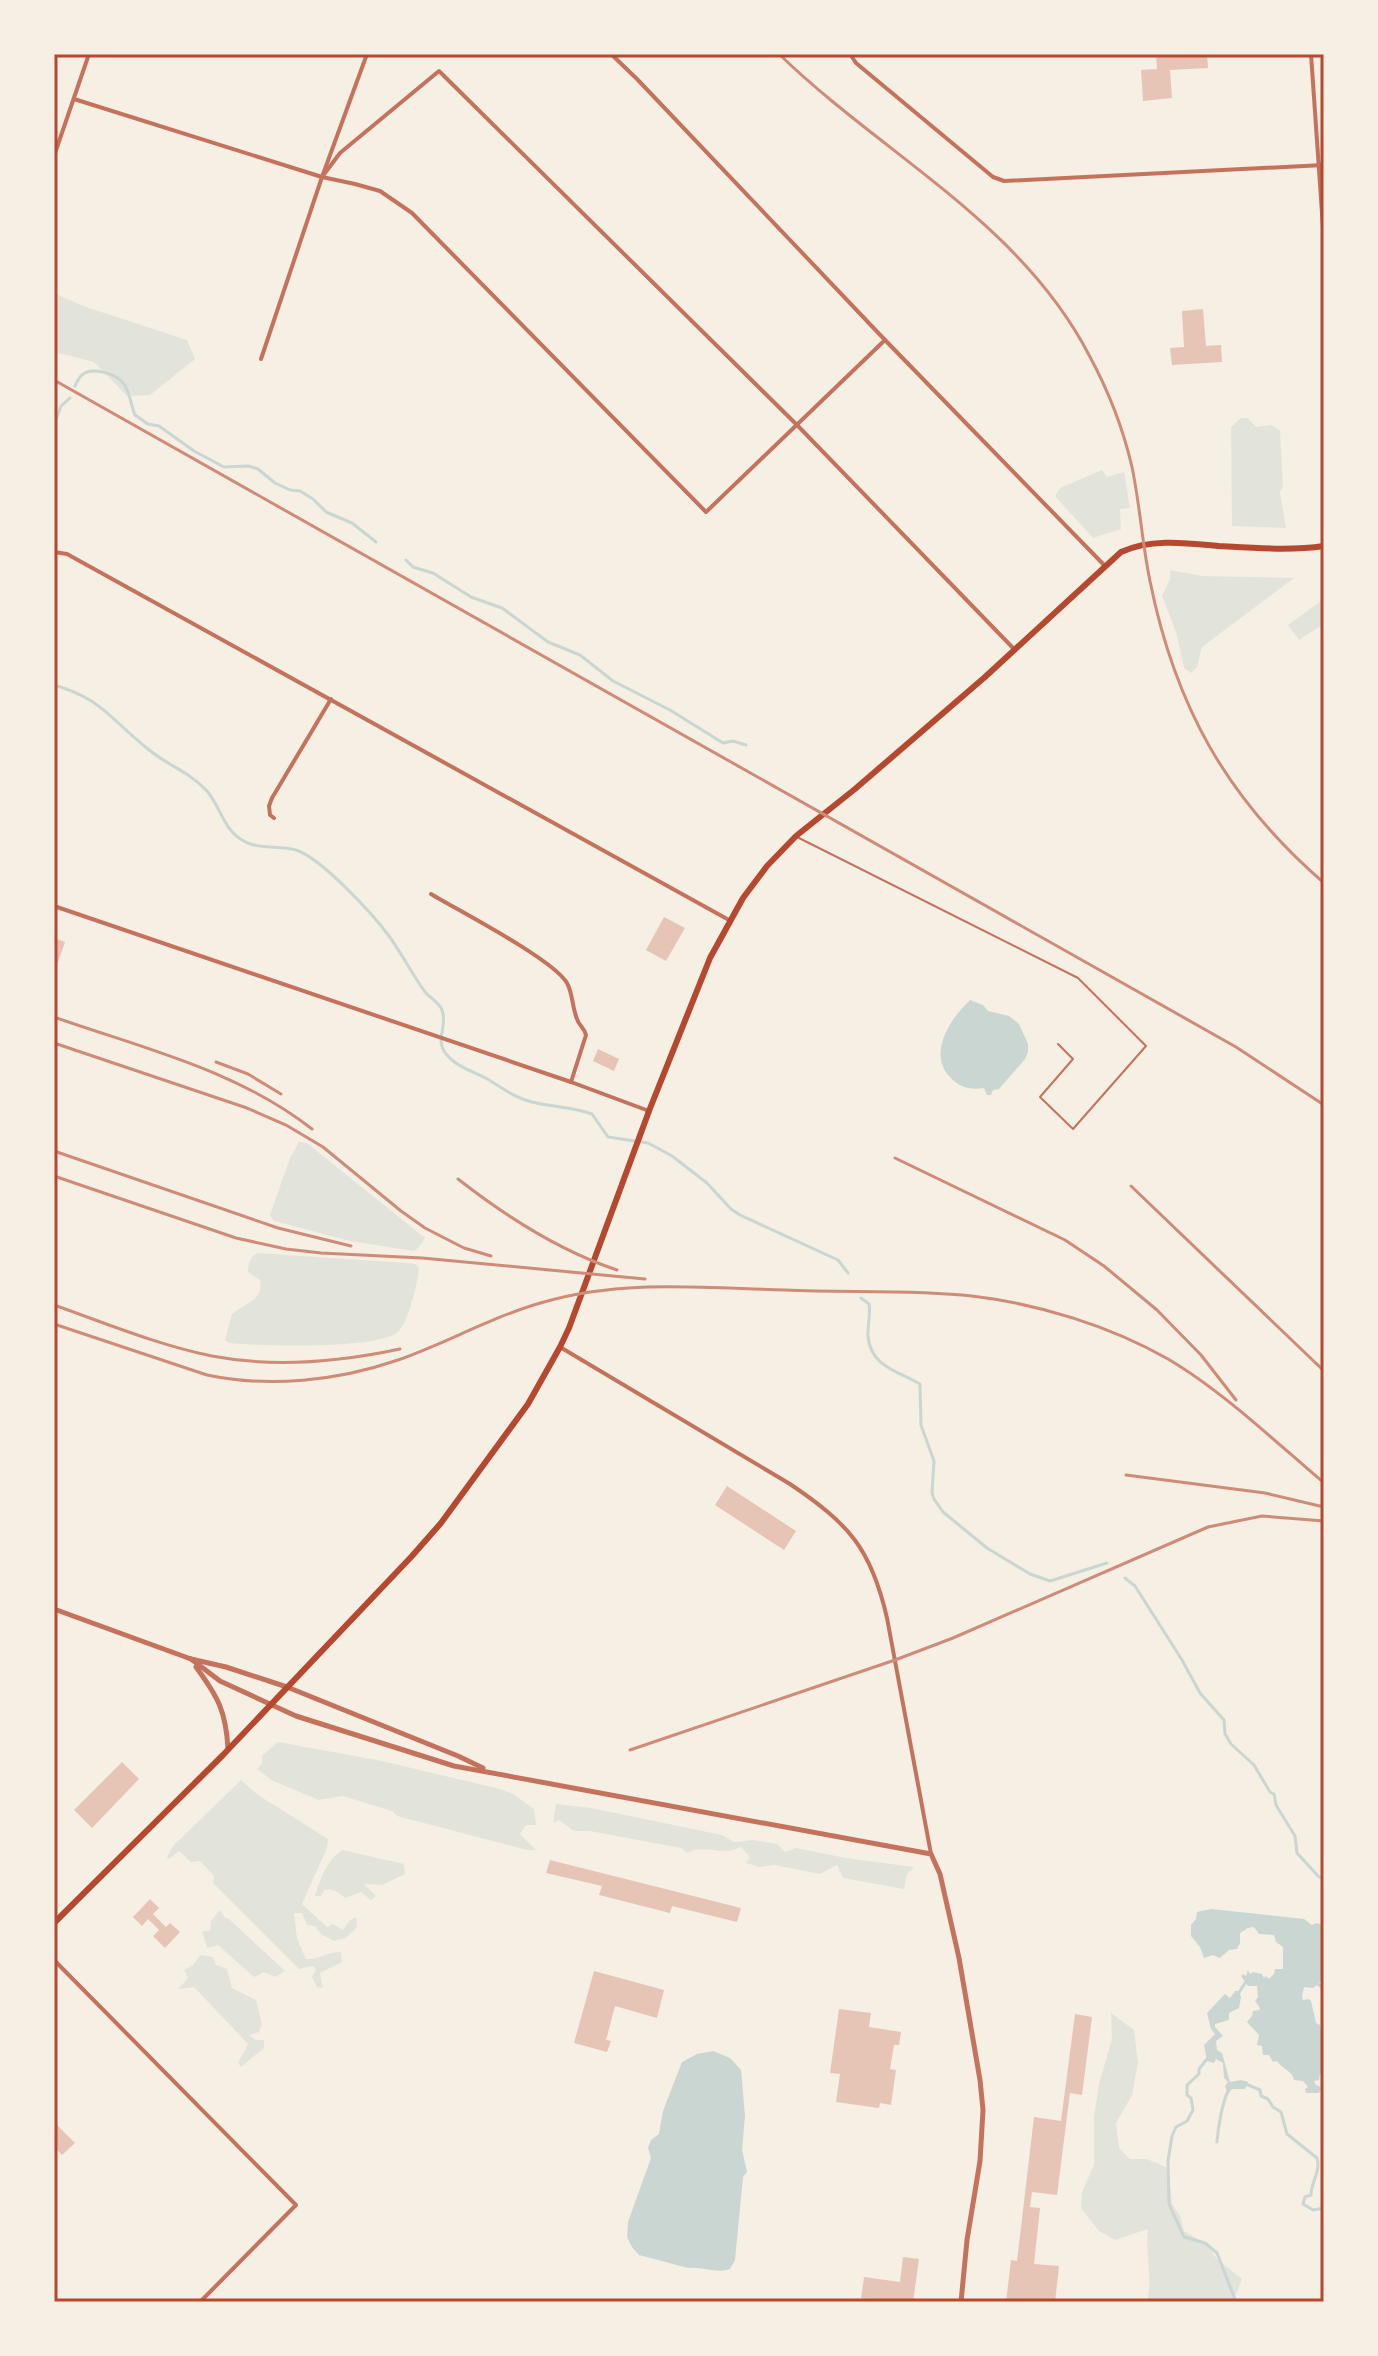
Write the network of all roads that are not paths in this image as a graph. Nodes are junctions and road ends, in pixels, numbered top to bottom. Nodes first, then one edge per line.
1 (89, 54) edge
2 (367, 54) edge
3 (611, 54) edge
4 (850, 54) edge
5 (1311, 54) edge
6 (74, 99) junction
7 (54, 156) edge
8 (1321, 165) edge
9 (322, 177) junction
10 (1324, 242) edge
11 (885, 340) junction
12 (261, 359) dead end
13 (798, 426) junction
14 (1324, 546) edge
15 (54, 552) edge
16 (1105, 566) junction
17 (1015, 650) junction
18 (331, 699) junction
19 (274, 818) dead end
20 (796, 836) junction
21 (431, 894) dead end
22 (54, 906) edge
23 (729, 920) junction
24 (1058, 1044) dead end
25 (571, 1082) junction
26 (649, 1111) junction
27 (560, 1347) junction
28 (54, 1609) edge
29 (191, 1659) junction
30 (287, 1687) junction
31 (271, 1704) junction
32 (228, 1750) junction
33 (488, 1771) junction
34 (931, 1854) junction
35 (54, 1923) edge
36 (54, 1960) edge
37 (200, 2302) edge
38 (961, 2302) edge

1 - 6 street
2 - 9 street
3 - 11 street
4 - 8 street
5 - 8 street
6 - 7 street
6 - 9 street
8 - 10 street
9 - 12 street
9 - 13 street
9 - 13 street
11 - 13 street
11 - 16 street
13 - 17 street
14 - 16 main road
15 - 18 street
16 - 17 main road
17 - 20 main road
18 - 19 street
18 - 23 street
20 - 23 main road
20 - 24 lane
21 - 25 street
22 - 25 street
23 - 26 main road
25 - 26 street
26 - 27 main road
27 - 30 main road
27 - 34 street
28 - 29 street
29 - 30 street
29 - 31 street
29 - 32 street
30 - 31 main road
30 - 33 street
31 - 32 main road
31 - 33 street
32 - 35 main road
33 - 34 street
34 - 38 street
36 - 37 street

